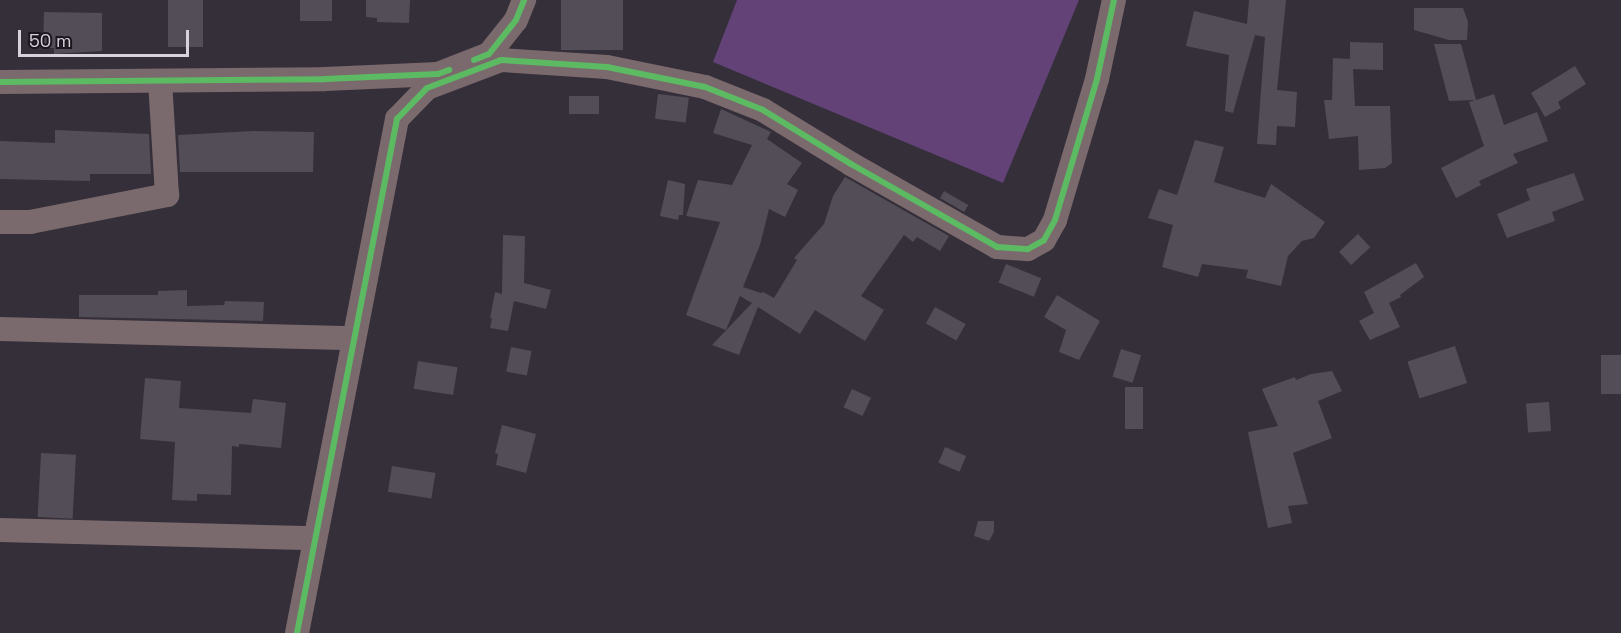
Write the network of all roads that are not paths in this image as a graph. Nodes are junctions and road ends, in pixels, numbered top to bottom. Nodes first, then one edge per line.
1 (524, 0) edge
2 (1114, 0) edge
3 (0, 82) edge
4 (160, 82) junction
5 (0, 222) edge
6 (0, 329) edge
7 (354, 338) junction
8 (0, 530) edge
9 (315, 538) junction
10 (297, 633) edge

1 - 4 street
2 - 7 street
3 - 4 street
4 - 5 street
6 - 7 street
7 - 9 street
8 - 9 street
9 - 10 street

